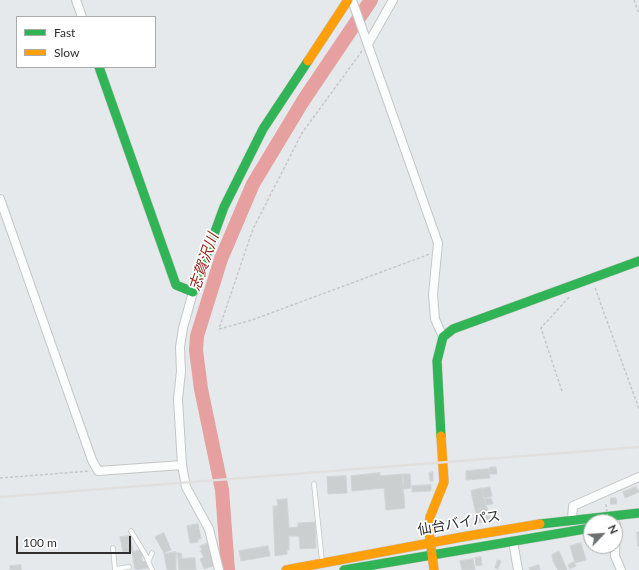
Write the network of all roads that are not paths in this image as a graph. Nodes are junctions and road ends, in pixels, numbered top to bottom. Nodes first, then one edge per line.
1 (76, 0) edge
2 (348, 0) edge
3 (352, 0) edge
4 (393, 0) edge
5 (82, 16) edge
6 (367, 41) junction
7 (99, 68) edge
8 (0, 199) edge
9 (639, 261) edge
10 (193, 292) junction
11 (443, 338) junction
12 (182, 465) junction
13 (639, 477) edge
14 (314, 484) dead end
15 (639, 513) edge
16 (572, 520) junction
17 (639, 522) edge
18 (623, 523) edge
19 (583, 529) edge
20 (131, 531) dead end
21 (513, 541) junction
22 (431, 542) junction
23 (113, 548) dead end
24 (152, 553) dead end
25 (615, 554) edge
26 (432, 555) junction
27 (148, 560) junction
28 (322, 563) junction
29 (129, 568) dead end
30 (115, 570) edge
31 (152, 570) edge
32 (219, 570) edge
33 (286, 570) edge
34 (344, 570) edge
35 (434, 570) edge
36 (518, 570) edge
37 (621, 570) edge

1 - 5 street
2 - 10 main road
3 - 6 street
4 - 6 street
6 - 11 street
7 - 10 main road
8 - 12 street
9 - 11 main road
10 - 12 street
11 - 22 main road
12 - 32 street
13 - 16 street
14 - 28 lane
15 - 16 main road, 仙台バイパス
16 - 22 main road, 仙台バイパス
17 - 18 main road
19 - 21 main road, 仙台バイパス
20 - 27 lane
21 - 26 main road, 仙台バイパス
21 - 36 street
22 - 26 main road
22 - 28 main road, 仙台バイパス
23 - 30 lane
24 - 27 lane
25 - 37 street
26 - 34 main road, 仙台バイパス
26 - 35 main road
27 - 31 lane
28 - 33 main road, 仙台バイパス
29 - 30 lane

